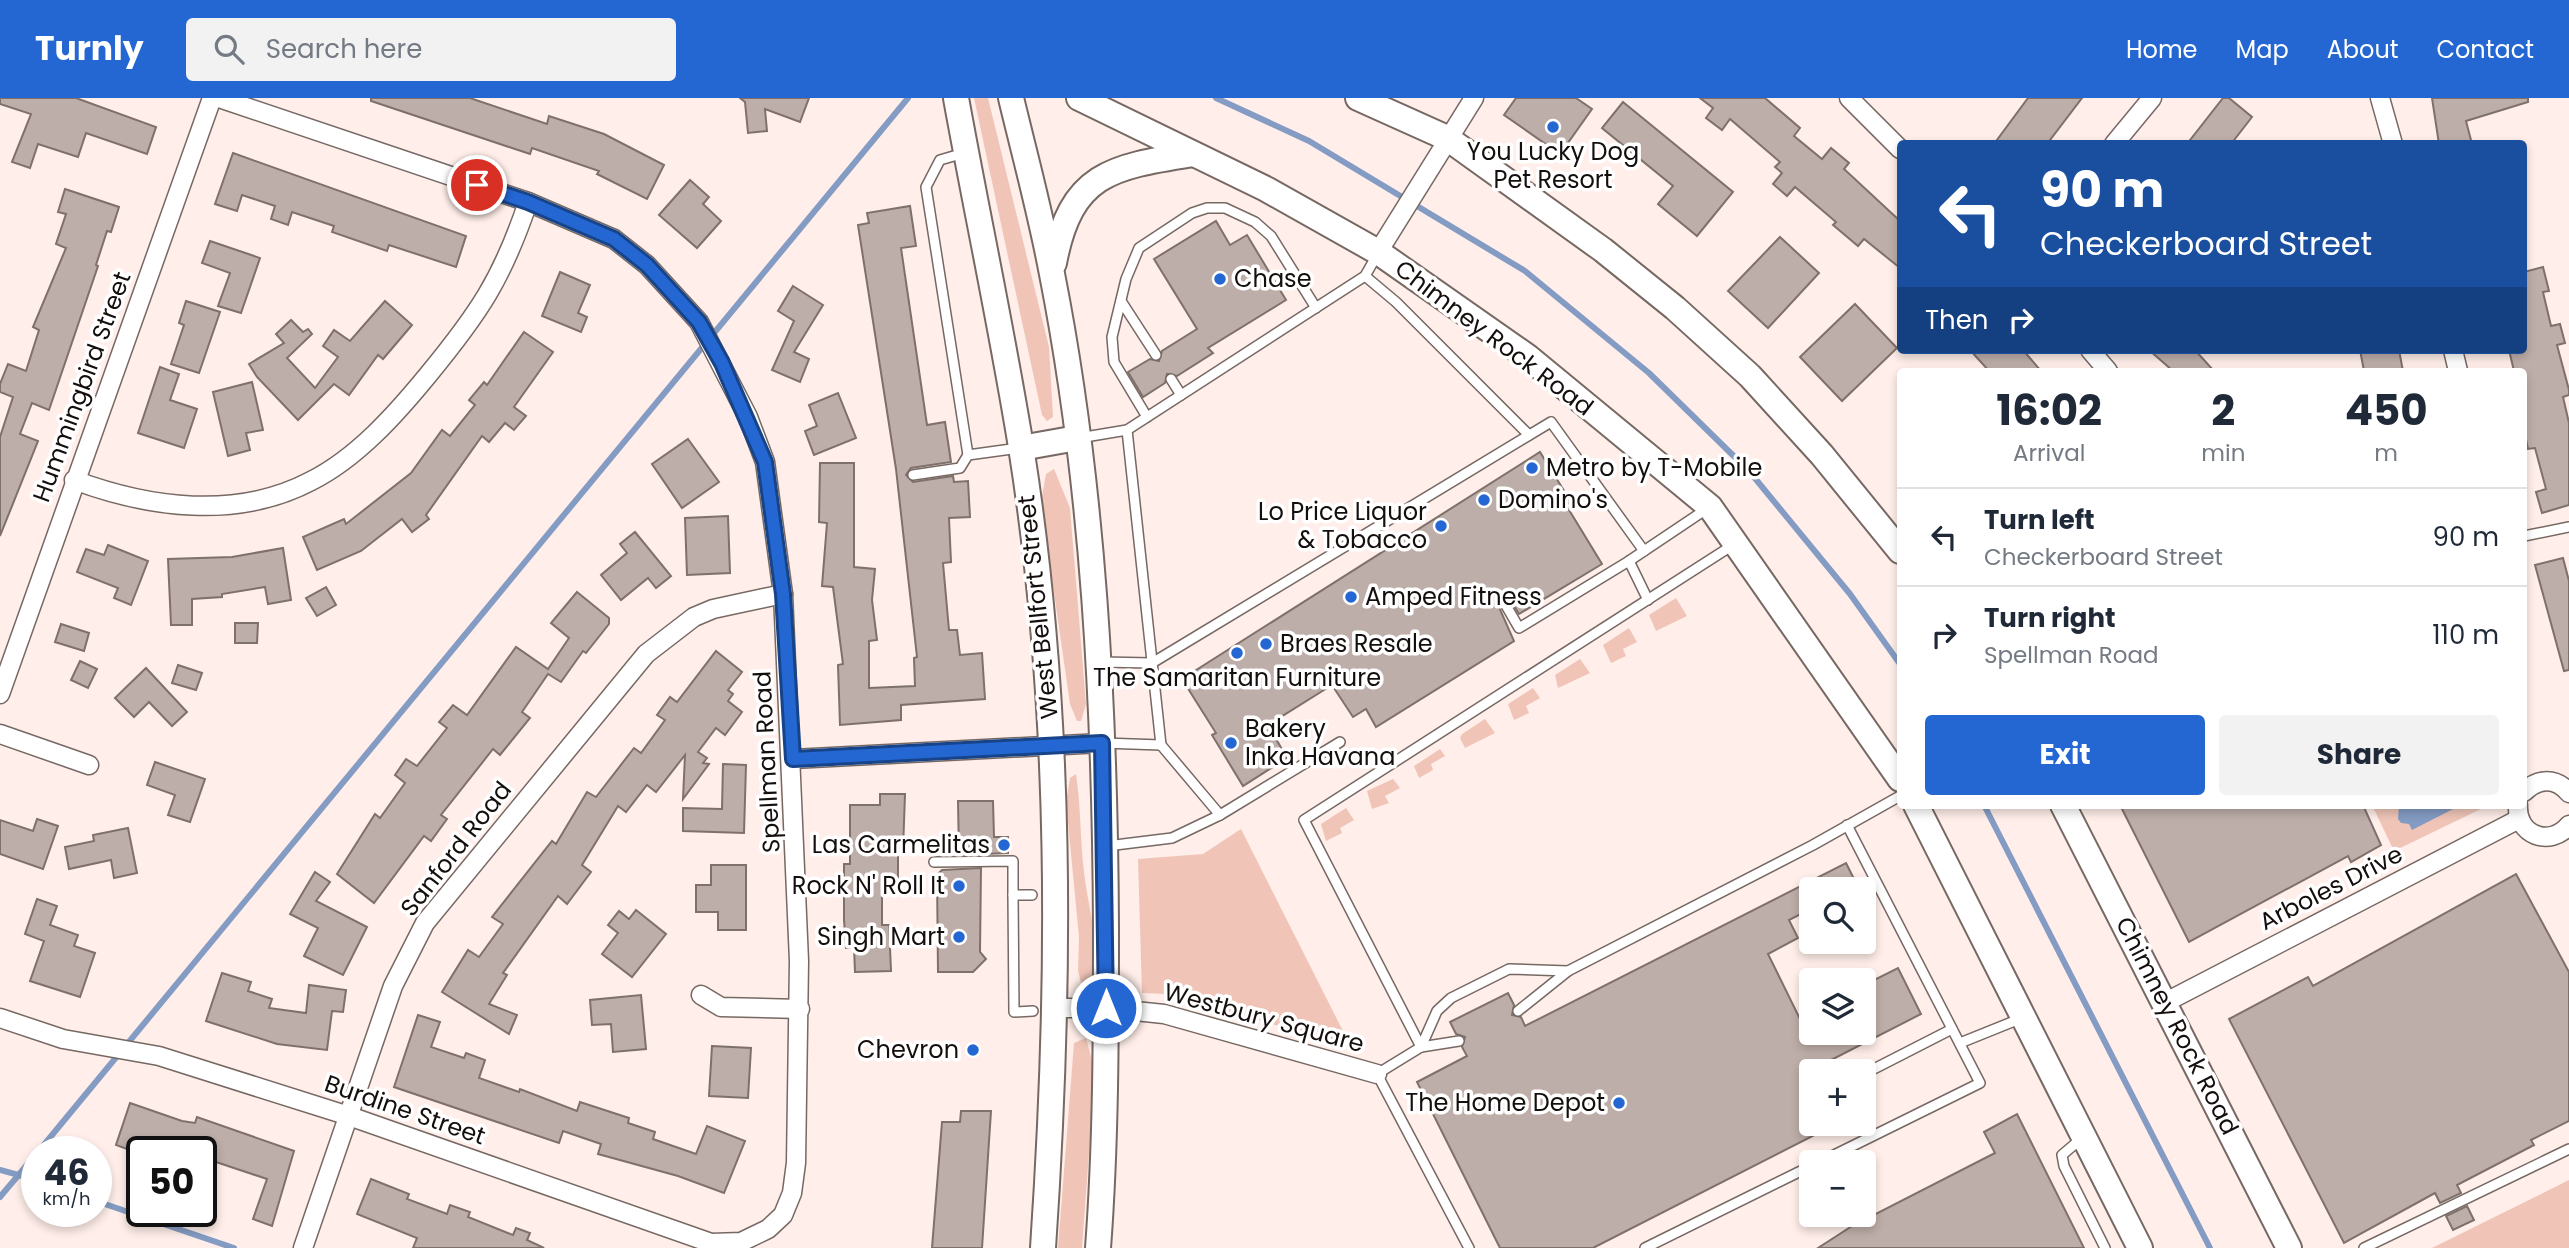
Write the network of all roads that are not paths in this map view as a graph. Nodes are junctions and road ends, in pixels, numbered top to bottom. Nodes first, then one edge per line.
1 (212, 98) edge
2 (219, 98) edge
3 (956, 98) edge
4 (1011, 98) edge
5 (1079, 98) edge
6 (1358, 98) edge
7 (1474, 98) edge
8 (1849, 98) edge
9 (2152, 98) edge
10 (2380, 98) edge
11 (1447, 138) junction
12 (2117, 140) edge
13 (2392, 140) edge
14 (1897, 146) edge
15 (966, 152) junction
16 (1193, 153) junction
17 (528, 202) junction
18 (1378, 252) junction
19 (1052, 274) junction
20 (1365, 276) junction
21 (1121, 301) junction
22 (1316, 308) junction
23 (2094, 354) edge
24 (1156, 355) dead end
25 (2106, 368) edge
26 (1171, 379) dead end
27 (1181, 395) junction
28 (1147, 417) junction
29 (1127, 430) junction
30 (1529, 435) junction
31 (1077, 439) junction
32 (1021, 448) junction
33 (968, 455) junction
34 (913, 475) dead end
35 (74, 480) junction
36 (1710, 507) junction
37 (2569, 527) edge
38 (2527, 535) edge
39 (1736, 543) junction
40 (1897, 547) edge
41 (1644, 551) junction
42 (1629, 561) junction
43 (783, 594) junction
44 (1648, 600) junction
45 (1504, 602) dead end
46 (1100, 662) junction
47 (1152, 663) junction
48 (0, 694) edge
49 (0, 733) edge
50 (1340, 742) dead end
51 (1102, 743) junction
52 (1161, 745) junction
53 (1051, 746) junction
54 (793, 759) junction
55 (89, 765) dead end
56 (1897, 775) edge
57 (2527, 790) edge
58 (2569, 793) edge
59 (1897, 798) edge
60 (1918, 809) edge
61 (2065, 809) edge
62 (2519, 812) edge
63 (1220, 815) junction
64 (1847, 825) junction
65 (2569, 825) edge
66 (1106, 846) junction
67 (934, 862) dead end
68 (1013, 895) junction
69 (1032, 895) dead end
70 (1568, 971) junction
71 (701, 995) dead end
72 (2166, 1002) junction
73 (1106, 1008) junction
74 (800, 1009) junction
75 (1044, 1010) junction
76 (1518, 1012) dead end
77 (0, 1018) edge
78 (2022, 1018) junction
79 (1952, 1029) junction
80 (1459, 1041) dead end
81 (1960, 1043) junction
82 (1421, 1047) junction
83 (1876, 1068) edge
84 (1377, 1073) junction
85 (349, 1116) junction
86 (2083, 1138) junction
87 (2569, 1149) edge
88 (1844, 1150) edge
89 (1799, 1172) edge
90 (783, 1215) joint
91 (305, 1244) edge
92 (1042, 1248) edge
93 (1098, 1248) edge
94 (1469, 1248) edge
95 (1645, 1248) edge
96 (2105, 1248) edge
97 (2140, 1248) edge
98 (2289, 1248) edge
99 (2364, 1248) edge

1 - 35 street, Hummingbird Street
2 - 17 street, Spellman Road
3 - 15 main road, West Bellfort Street
4 - 19 main road
5 - 16 main road, Chimney Rock Road
6 - 11 main road
7 - 11 street
8 - 14 street
9 - 12 street
10 - 13 street
11 - 18 street
11 - 40 main road
15 - 32 main road, West Bellfort Street
15 - 33 lane
16 - 18 main road, Chimney Rock Road
16 - 19 main road
17 - 35 street
17 - 43 street, Spellman Road
18 - 20 lane
18 - 36 main road, Chimney Rock Road
19 - 31 main road
20 - 22 lane
20 - 30 lane
21 - 22 lane
21 - 24 lane
21 - 28 lane
22 - 27 lane
23 - 25 street
26 - 27 lane
27 - 28 lane
28 - 29 lane
29 - 31 lane
29 - 47 lane
30 - 41 lane
30 - 47 lane
31 - 32 main road
31 - 46 main road
32 - 33 lane
32 - 53 main road, West Bellfort Street
33 - 34 lane
35 - 48 street, Hummingbird Street
36 - 39 main road, Chimney Rock Road
36 - 41 lane
37 - 38 lane
39 - 44 lane
39 - 56 main road, Chimney Rock Road
41 - 42 lane
42 - 44 lane
42 - 45 lane
43 - 54 street, Spellman Road
43 - 85 street, Sanford Road
44 - 82 lane
46 - 47 lane
46 - 51 main road
47 - 52 lane
49 - 55 street
50 - 63 lane
51 - 52 lane
51 - 53 street
51 - 66 main road
52 - 63 lane
53 - 54 street
53 - 75 main road, West Bellfort Street
54 - 74 street, Spellman Road
57 - 58 street
59 - 64 lane
60 - 78 main road
61 - 72 main road, Chimney Rock Road
62 - 65 street, Arboles Drive
62 - 72 street, Arboles Drive
63 - 66 lane
64 - 70 lane
64 - 79 lane
66 - 73 main road
67 - 68 lane
68 - 69 lane
68 - 75 lane
70 - 76 lane
70 - 82 lane
71 - 74 street
72 - 98 main road, Chimney Rock Road
73 - 75 street, Westbury Square
73 - 84 street, Westbury Square
73 - 93 main road
74 - 90 street, Spellman Road
75 - 92 main road, West Bellfort Street
77 - 85 street, Burdine Street
78 - 81 lane
78 - 86 main road
79 - 81 lane
79 - 83 lane
80 - 82 lane
81 - 88 lane
82 - 84 lane
84 - 94 lane
85 - 90 street, Burdine Street
85 - 91 street, Sanford Road
86 - 96 lane
86 - 97 main road
87 - 99 lane
89 - 95 lane

